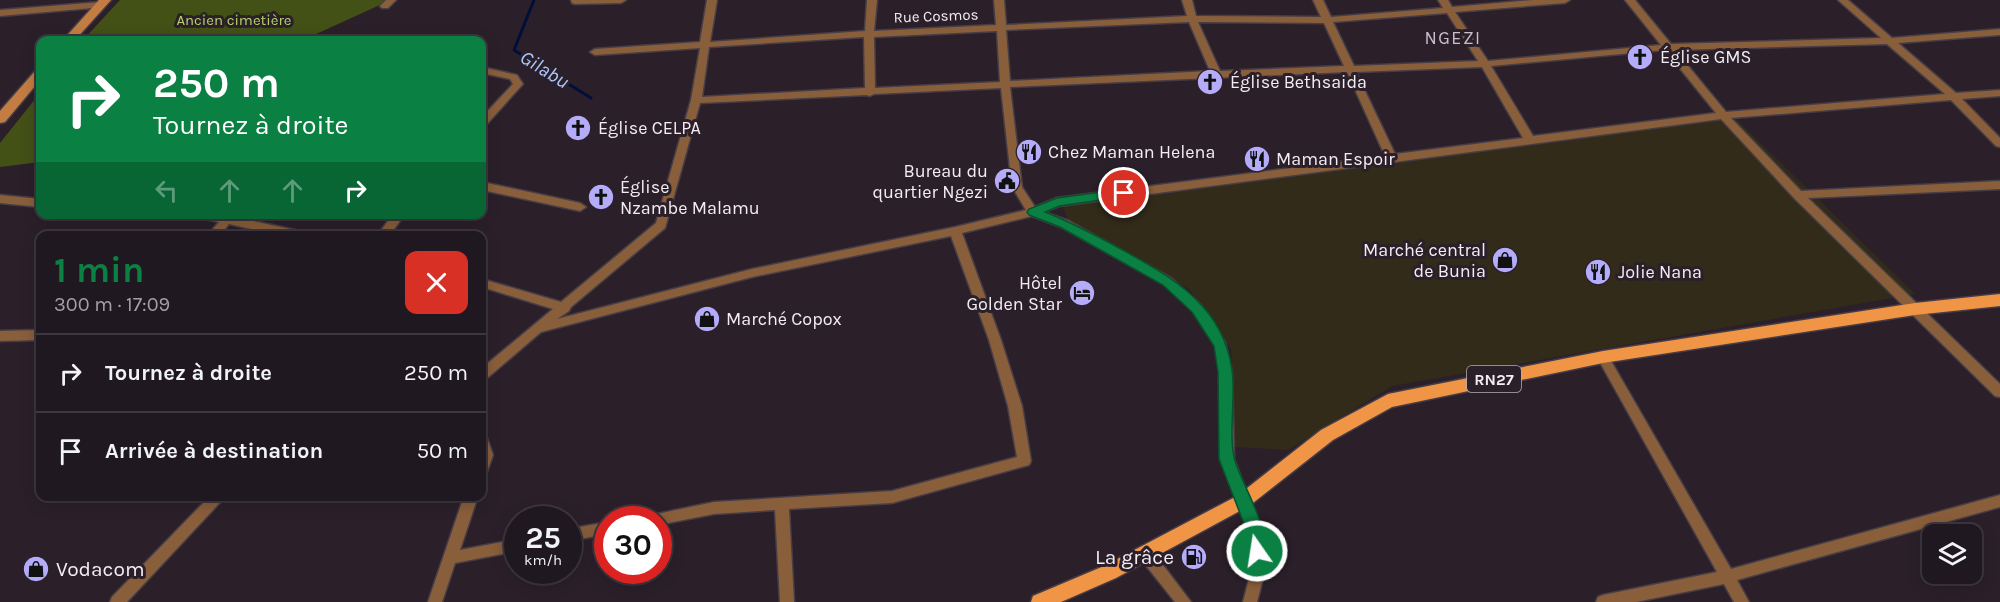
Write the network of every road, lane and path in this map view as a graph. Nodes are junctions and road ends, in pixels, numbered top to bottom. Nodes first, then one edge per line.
1 (621, 0) edge
2 (712, 0) edge
3 (872, 0) edge
4 (999, 0) edge
5 (1187, 0) edge
6 (1318, 0) edge
7 (1443, 0) edge
8 (1565, 0) edge
9 (1630, 0) edge
10 (1843, 0) edge
11 (103, 2) edge
12 (575, 2) dead end
13 (1450, 10) junction
14 (0, 13) edge
15 (1192, 20) junction
16 (1328, 20) junction
17 (1002, 29) junction
18 (2000, 32) edge
19 (868, 34) junction
20 (73, 36) edge
21 (1888, 41) junction
22 (705, 45) junction
23 (1668, 47) junction
24 (595, 52) dead end
25 (1485, 64) junction
26 (1351, 69) junction
27 (486, 71) edge
28 (1216, 74) junction
29 (36, 78) edge
30 (1005, 85) junction
31 (870, 93) junction
32 (2000, 93) edge
33 (1954, 97) junction
34 (696, 100) junction
35 (1723, 115) junction
36 (0, 119) edge
37 (486, 119) edge
38 (1529, 139) junction
39 (2000, 144) edge
40 (1392, 159) junction
41 (2000, 185) edge
42 (486, 187) edge
43 (1797, 195) junction
44 (0, 200) edge
45 (36, 203) edge
46 (580, 207) dead end
47 (1033, 212) junction
48 (227, 219) edge
49 (237, 219) edge
50 (396, 219) edge
51 (216, 231) edge
52 (284, 231) edge
53 (386, 231) edge
54 (955, 231) junction
55 (486, 284) edge
56 (2000, 300) edge
57 (565, 308) junction
58 (1915, 309) junction
59 (536, 329) junction
60 (36, 335) edge
61 (0, 336) edge
62 (1603, 357) junction
63 (486, 372) edge
64 (2000, 392) edge
65 (214, 501) edge
66 (469, 501) edge
67 (1243, 501) junction
68 (2000, 501) edge
69 (782, 506) junction
70 (672, 516) edge
71 (504, 548) edge
72 (1145, 553) junction
73 (450, 558) junction
74 (1728, 576) junction
75 (117, 602) edge
76 (435, 602) edge
77 (787, 602) edge
78 (1040, 602) edge
79 (1184, 602) edge
80 (1250, 602) edge
81 (1603, 602) edge
82 (1742, 602) edge

1 - 12 street
2 - 22 street
3 - 19 street
4 - 17 street
5 - 15 street
6 - 16 street
7 - 13 street
8 - 13 street, Rue Cosmos
9 - 23 street
10 - 21 street
11 - 14 street
11 - 20 street
13 - 16 street, Rue Cosmos
13 - 25 street
15 - 16 street, Rue Cosmos
15 - 17 street, Rue Cosmos
15 - 28 street
16 - 26 street
17 - 19 street, Rue Cosmos
17 - 30 street
18 - 21 street
19 - 22 street, Rue Cosmos
19 - 31 street
21 - 23 street
21 - 33 street
22 - 24 street, Rue Cosmos
22 - 34 street
23 - 25 street
23 - 35 street
25 - 26 street
25 - 38 street
26 - 28 street
26 - 40 street
27 - 37 street
28 - 30 street
29 - 36 street
30 - 31 street
30 - 47 street
31 - 34 street
32 - 33 street
33 - 35 street
33 - 39 street
34 - 57 street
35 - 38 street
35 - 43 street
38 - 40 street
40 - 47 street
41 - 43 street
42 - 46 street
43 - 58 street
44 - 45 street
47 - 54 street
47 - 67 street
48 - 51 street
49 - 52 street
50 - 53 street
54 - 59 street
54 - 69 street
55 - 57 street
56 - 58 main road, RN27
57 - 59 street
58 - 62 main road, RN27
58 - 64 street
59 - 63 street
60 - 61 street
62 - 67 main road, RN27
62 - 74 street
65 - 75 street
66 - 73 street
67 - 72 main road, RN27
67 - 80 street
68 - 74 street
69 - 70 street
69 - 77 street
71 - 73 street
72 - 78 main road, RN27
72 - 79 street
73 - 76 street
74 - 81 street
74 - 82 street

